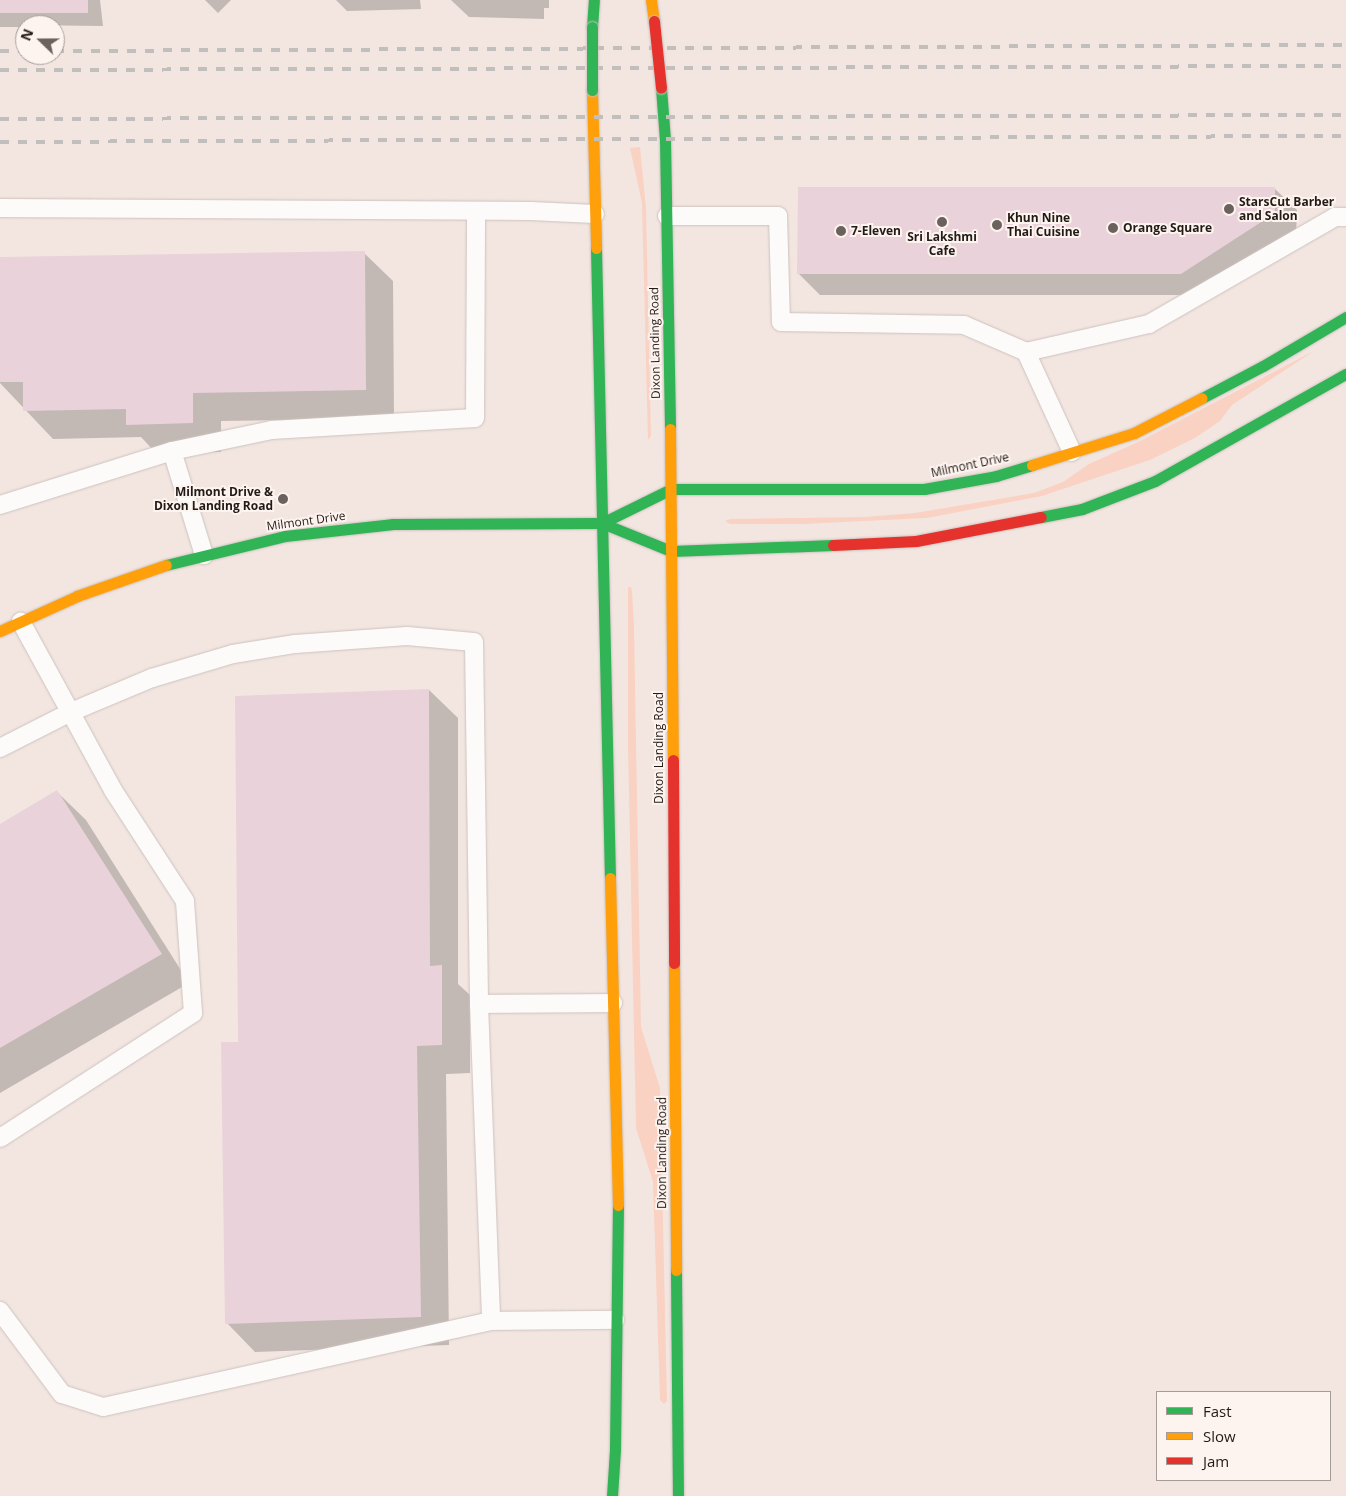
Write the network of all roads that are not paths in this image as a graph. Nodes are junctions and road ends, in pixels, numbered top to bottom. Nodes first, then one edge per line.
1 (594, 0) edge
2 (652, 0) edge
3 (0, 208) edge
4 (476, 211) junction
5 (595, 214) junction
6 (666, 216) junction
7 (1346, 218) edge
8 (1346, 317) edge
9 (1026, 352) junction
10 (1346, 374) edge
11 (172, 451) junction
12 (1072, 452) junction
13 (671, 489) junction
14 (0, 505) edge
15 (602, 522) junction
16 (671, 551) junction
17 (204, 555) junction
18 (21, 622) junction
19 (0, 631) edge
20 (71, 712) junction
21 (0, 748) edge
22 (613, 1003) junction
23 (479, 1004) junction
24 (0, 1138) edge
25 (0, 1311) edge
26 (614, 1320) junction
27 (491, 1321) junction
28 (612, 1496) edge
29 (678, 1496) edge

1 - 5 main road, bridge
2 - 6 main road, Dixon Landing Road, bridge
3 - 4 lane
4 - 5 lane
4 - 11 lane
5 - 15 main road
6 - 9 lane
6 - 13 main road, Dixon Landing Road
7 - 9 lane
8 - 12 main road, Milmont Drive
9 - 12 lane
10 - 16 main road, Milmont Drive
11 - 14 lane
11 - 17 lane
12 - 13 main road, Milmont Drive
13 - 15 main road, Milmont Drive
13 - 16 main road, Dixon Landing Road
15 - 16 main road, Milmont Drive
15 - 17 main road, Milmont Drive
15 - 22 main road
16 - 29 main road, Dixon Landing Road
17 - 18 main road, Milmont Drive
18 - 19 main road, Milmont Drive
18 - 20 lane
20 - 21 lane
20 - 23 lane
20 - 24 lane
22 - 23 lane
22 - 26 main road
23 - 27 lane
25 - 27 lane
26 - 27 lane
26 - 28 main road

